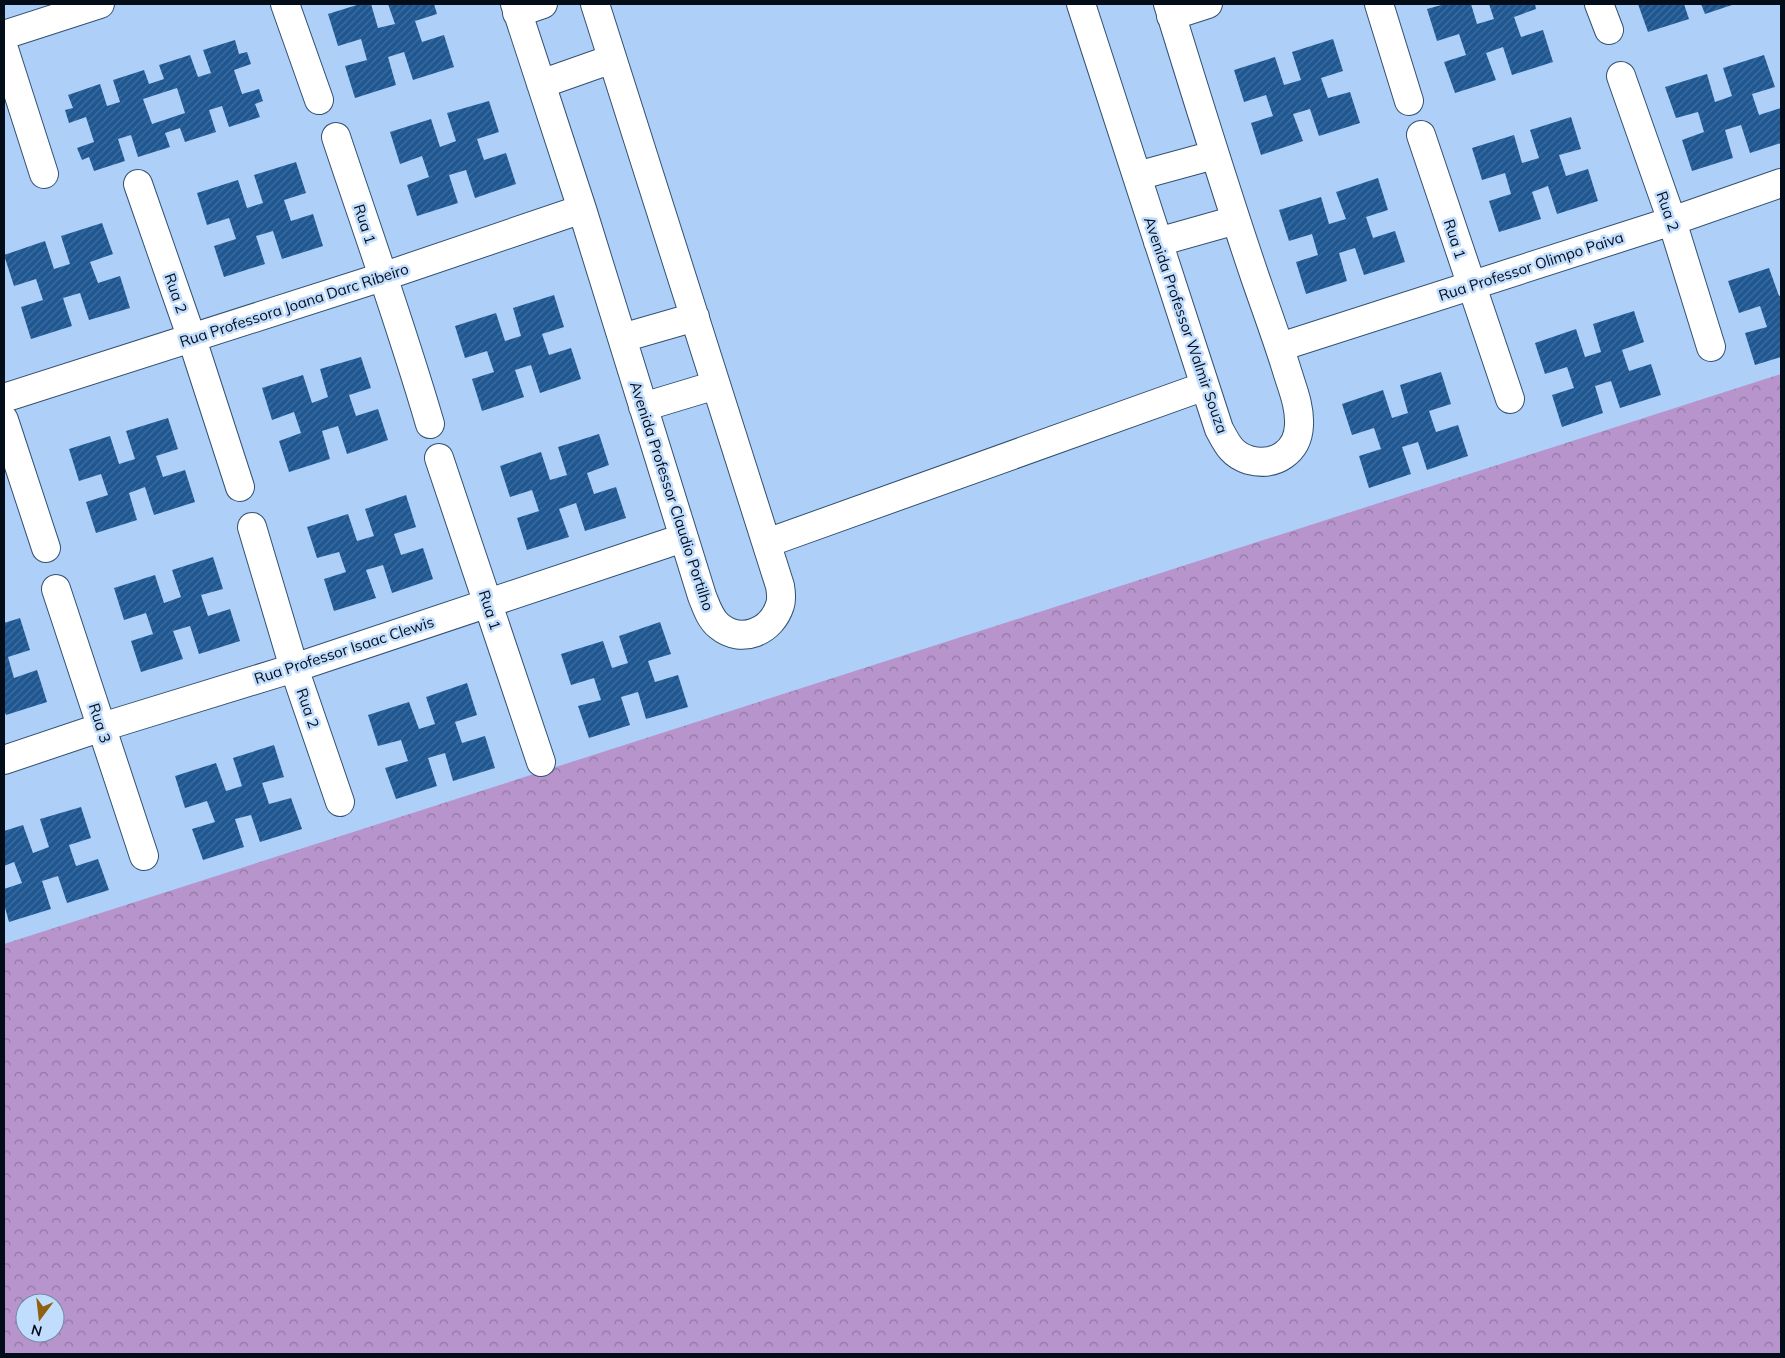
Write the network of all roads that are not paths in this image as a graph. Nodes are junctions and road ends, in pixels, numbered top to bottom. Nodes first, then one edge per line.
1 (100, 4) edge
2 (285, 4) edge
3 (594, 4) edge
4 (1081, 4) edge
5 (1208, 4) edge
6 (1379, 4) edge
7 (1599, 4) edge
8 (525, 7) edge
9 (1170, 10) edge
10 (1609, 30) dead end
11 (4, 35) edge
12 (4, 49) edge
13 (612, 59) junction
14 (1621, 76) dead end
15 (541, 84) junction
16 (319, 100) dead end
17 (1409, 101) dead end
18 (1421, 135) dead end
19 (336, 137) dead end
20 (1214, 155) junction
21 (44, 174) dead end
22 (1137, 176) junction
23 (1781, 183) edge
24 (138, 184) dead end
25 (582, 209) junction
26 (1236, 220) junction
27 (1672, 221) junction
28 (1158, 242) junction
29 (382, 277) junction
30 (1470, 285) junction
31 (695, 317) junction
32 (622, 338) junction
33 (192, 339) junction
34 (1280, 347) junction
35 (1711, 348) dead end
36 (716, 385) junction
37 (1205, 386) junction
38 (4, 398) edge
39 (1510, 399) dead end
40 (643, 407) junction
41 (4, 420) edge
42 (430, 424) dead end
43 (440, 458) dead end
44 (240, 487) dead end
45 (252, 528) dead end
46 (683, 538) junction
47 (767, 543) junction
48 (46, 548) dead end
49 (56, 589) dead end
50 (488, 602) junction
51 (294, 668) junction
52 (102, 727) junction
53 (4, 760) edge
54 (541, 762) dead end
55 (340, 802) dead end
56 (144, 856) dead end

1 - 11 street
2 - 16 street
3 - 13 street, Avenida Professor Claudio Portilho
4 - 22 street, Avenida Professor Walmir Souza
5 - 9 street
6 - 17 street
7 - 10 street
8 - 15 street, Avenida Professor Claudio Portilho
9 - 20 street, Avenida Professor Walmir Souza
12 - 21 street
13 - 15 street
13 - 31 street, Avenida Professor Claudio Portilho
14 - 27 street, Rua 2
15 - 25 street, Avenida Professor Claudio Portilho
18 - 30 street, Rua 1
19 - 29 street, Rua 1
20 - 22 street
20 - 26 street, Avenida Professor Walmir Souza
22 - 28 street, Avenida Professor Walmir Souza
23 - 27 street, Rua Professor Olimpo Paiva
24 - 33 street, Rua 2
25 - 29 street, Rua Professora Joana Darc Ribeiro
25 - 32 street, Avenida Professor Claudio Portilho
26 - 28 street
26 - 34 street, Avenida Professor Walmir Souza
27 - 30 street, Rua Professor Olimpo Paiva
27 - 35 street, Rua 2
28 - 37 street, Avenida Professor Walmir Souza
29 - 33 street, Rua Professora Joana Darc Ribeiro
29 - 42 street, Rua 1
30 - 34 street, Rua Professor Olimpo Paiva
30 - 39 street, Rua 1
31 - 32 street
31 - 36 street, Avenida Professor Claudio Portilho
32 - 40 street, Avenida Professor Claudio Portilho
33 - 38 street, Rua Professora Joana Darc Ribeiro
33 - 44 street, Rua 2
34 - 37 street, Avenida Professor Walmir Souza
36 - 40 street
36 - 47 street, Avenida Professor Claudio Portilho
37 - 47 street
40 - 46 street, Avenida Professor Claudio Portilho
41 - 48 street
43 - 50 street, Rua 1
45 - 51 street, Rua 2
46 - 47 street, Avenida Professor Claudio Portilho
46 - 50 street, Rua Professor Isaac Clewis
49 - 52 street, Rua 3
50 - 51 street, Rua Professor Isaac Clewis
50 - 54 street, Rua 1
51 - 52 street, Rua Professor Isaac Clewis
51 - 55 street, Rua 2
52 - 53 street, Rua Professor Isaac Clewis
52 - 56 street, Rua 3

